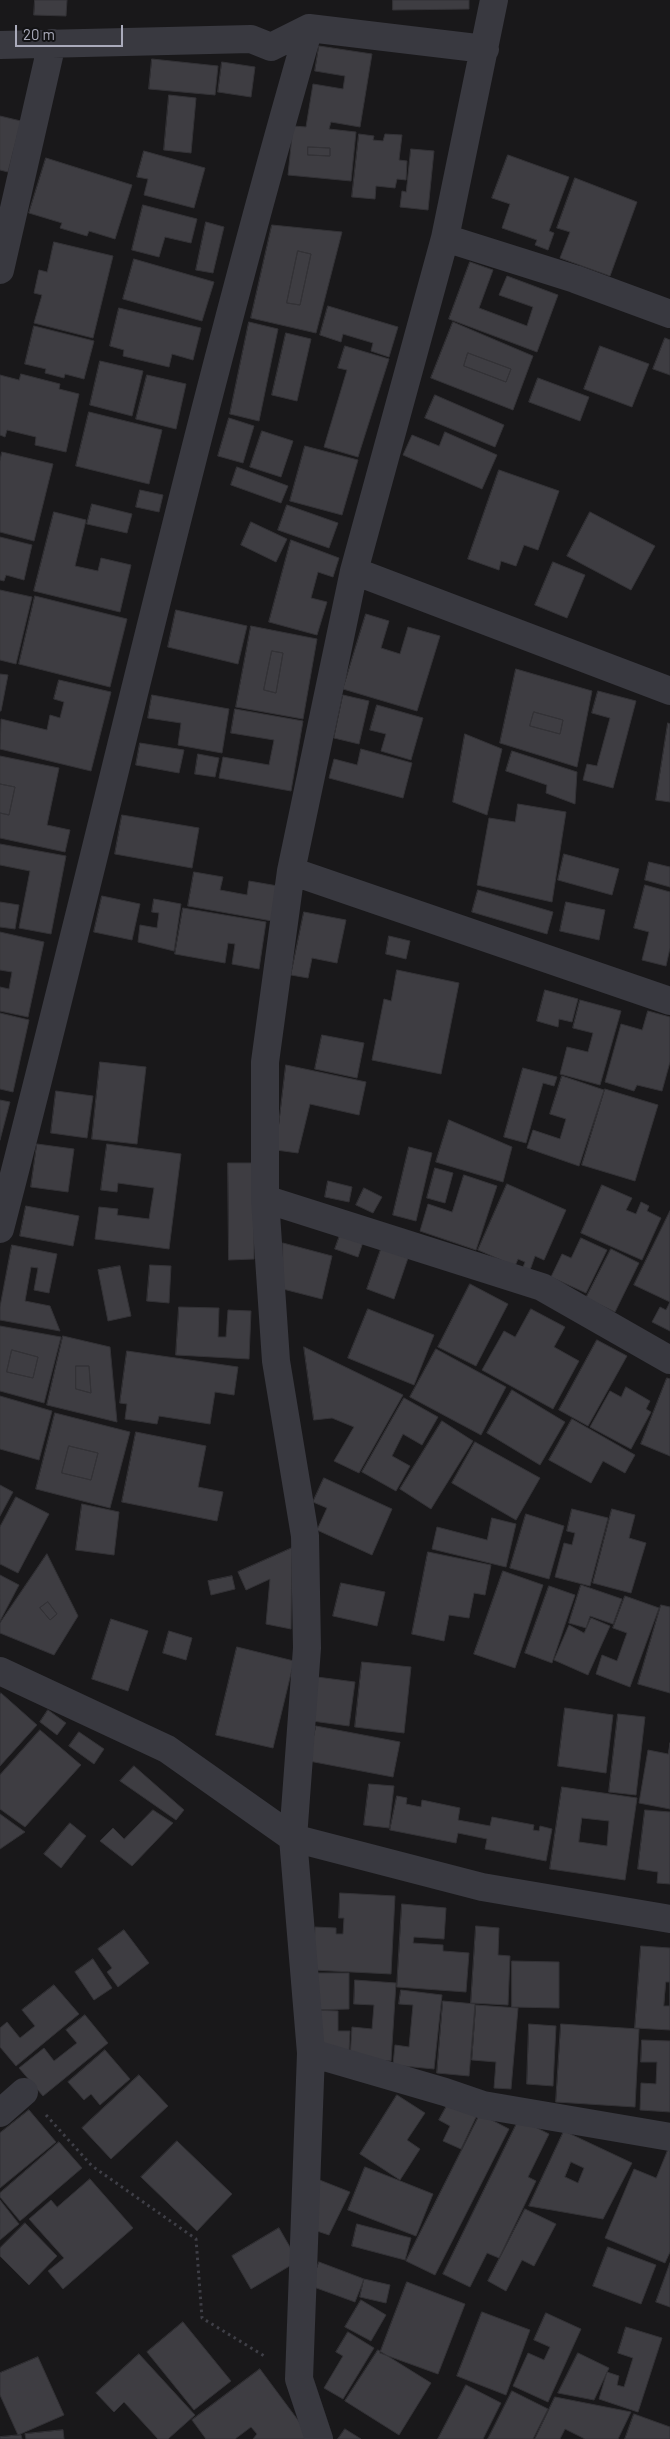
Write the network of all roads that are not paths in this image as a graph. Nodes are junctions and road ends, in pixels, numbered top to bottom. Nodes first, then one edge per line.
1 (494, 0) edge
2 (309, 28) junction
3 (52, 43) junction
4 (0, 45) edge
5 (485, 49) junction
6 (445, 238) junction
7 (0, 270) edge
8 (670, 314) edge
9 (354, 571) junction
10 (670, 691) edge
11 (291, 871) junction
12 (670, 1001) edge
13 (265, 1199) junction
14 (0, 1229) edge
15 (670, 1360) edge
16 (0, 1671) edge
17 (293, 1838) junction
18 (670, 1920) edge
19 (311, 2053) junction
20 (24, 2092) road end
21 (0, 2113) edge
22 (670, 2137) edge
23 (319, 2439) edge

1 - 5 street
2 - 3 street
2 - 5 street
2 - 14 street
3 - 4 street
3 - 7 street
5 - 6 street
6 - 8 street
6 - 9 street
9 - 10 street
9 - 11 street
11 - 12 street
11 - 13 street
13 - 15 street
13 - 17 street
16 - 17 street
17 - 18 street
17 - 19 street
19 - 22 street
19 - 23 street
20 - 21 street

